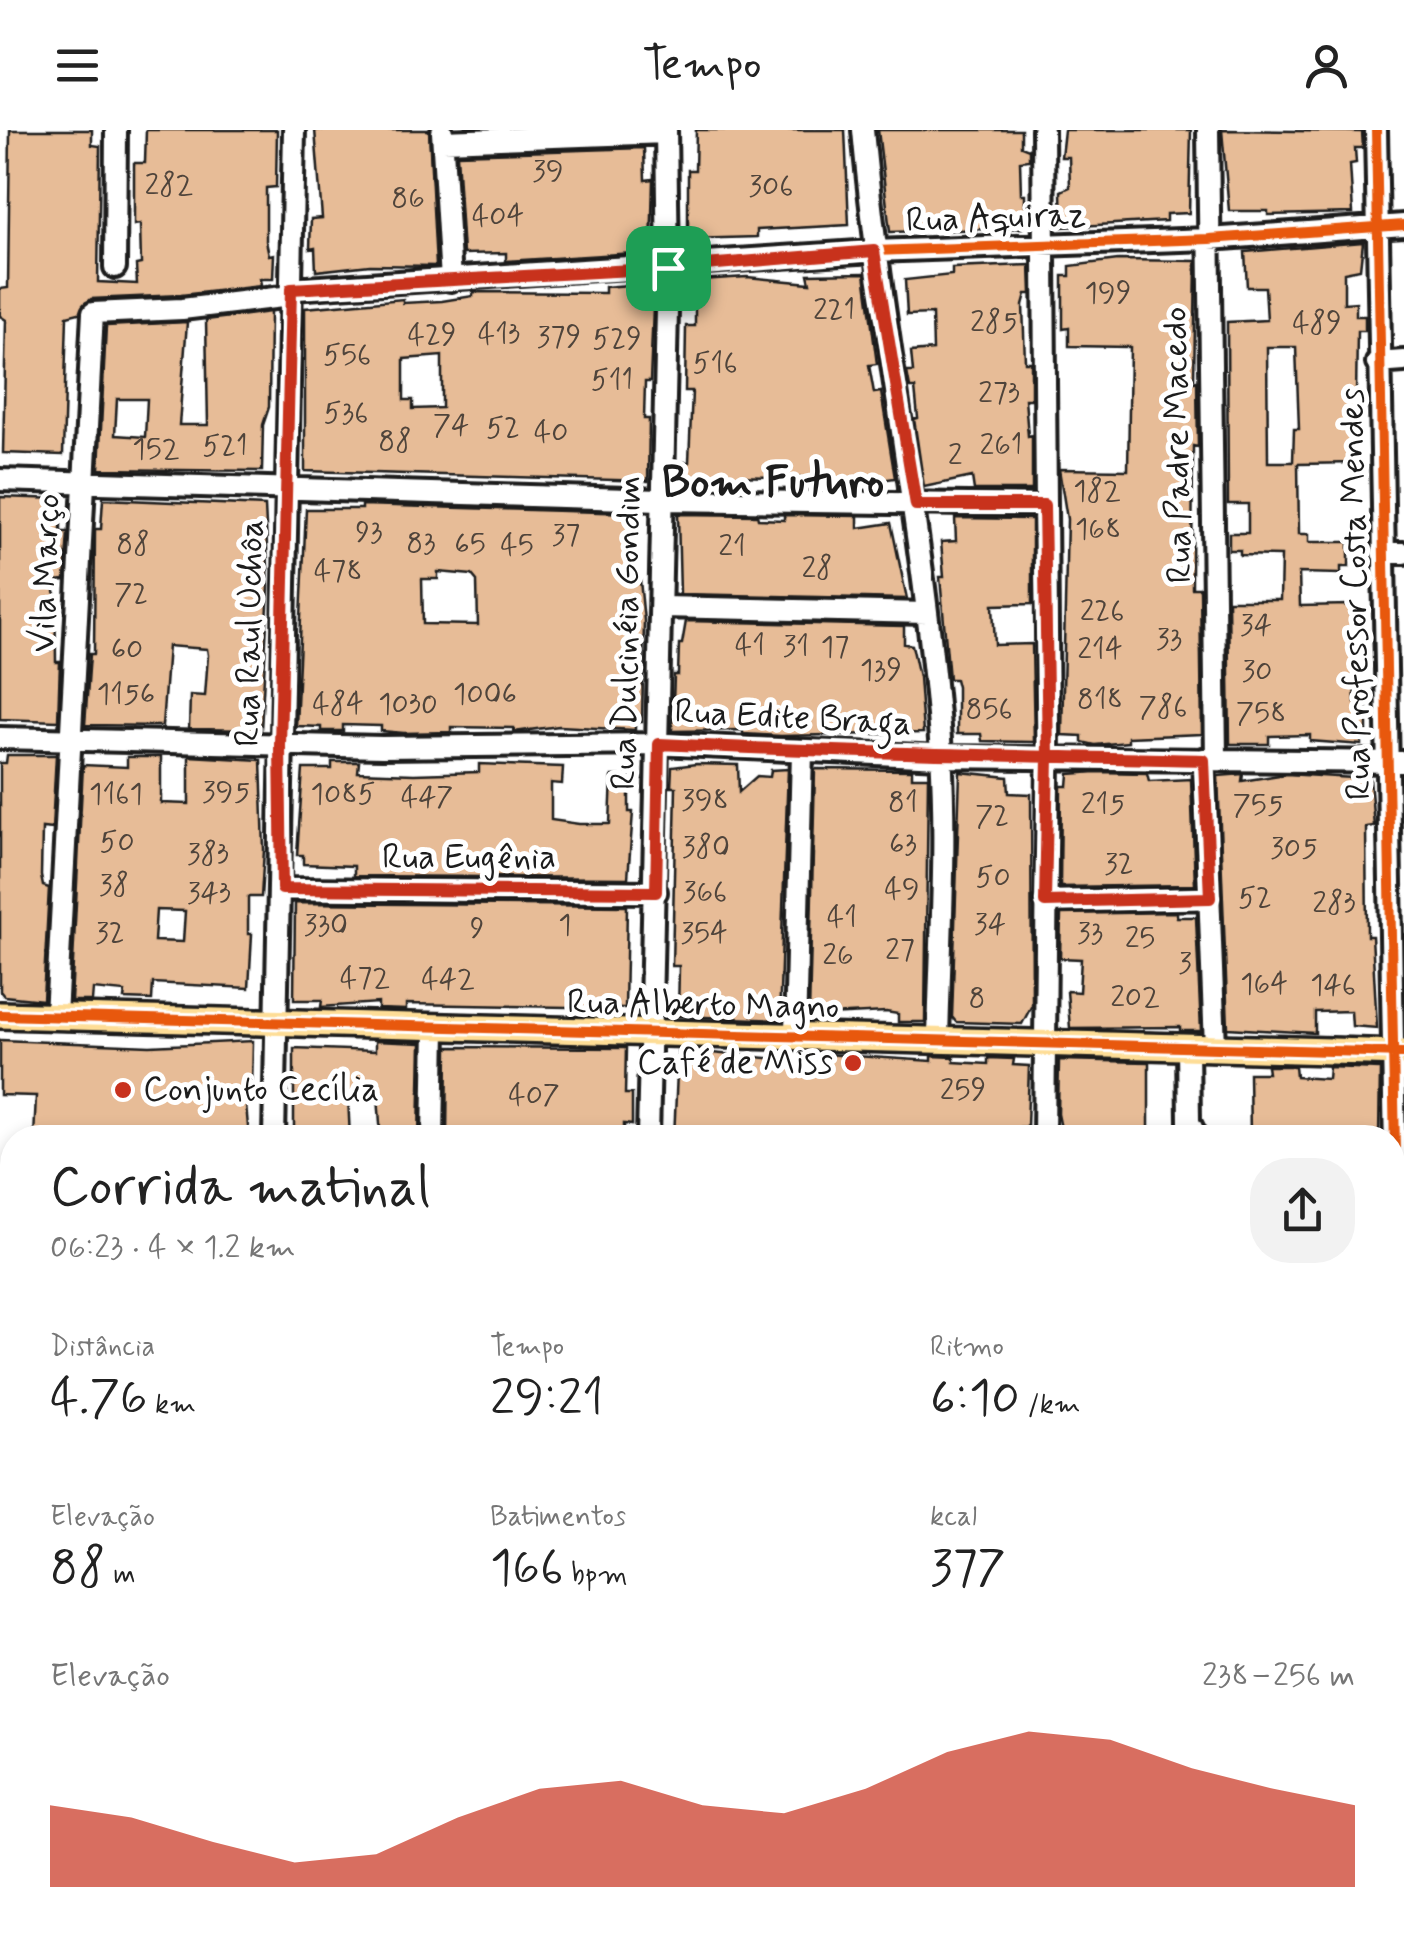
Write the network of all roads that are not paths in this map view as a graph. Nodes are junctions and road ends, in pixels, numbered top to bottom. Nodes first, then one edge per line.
1 (116, 130) edge
2 (294, 130) edge
3 (863, 130) edge
4 (1044, 130) edge
5 (1208, 130) edge
6 (1376, 130) edge
7 (666, 132) edge
8 (442, 136) edge
9 (1404, 226) edge
10 (1377, 227) junction
11 (1209, 238) junction
12 (1046, 244) junction
13 (874, 251) junction
14 (115, 266) dead end
15 (668, 268) junction
16 (451, 280) junction
17 (291, 293) junction
18 (92, 313) joint
19 (1404, 362) edge
20 (1378, 363) junction
21 (0, 480) edge
22 (83, 482) junction
23 (286, 486) junction
24 (661, 500) junction
25 (916, 505) junction
26 (1044, 505) junction
27 (1382, 553) junction
28 (1404, 553) edge
29 (662, 607) junction
30 (927, 613) junction
31 (0, 738) edge
32 (70, 741) junction
33 (659, 744) junction
34 (280, 746) junction
35 (802, 751) junction
36 (941, 756) junction
37 (1048, 757) junction
38 (1210, 759) junction
39 (1395, 762) edge
40 (282, 889) junction
41 (656, 892) junction
42 (1210, 898) junction
43 (1045, 902) junction
44 (0, 1015) edge
45 (56, 1016) junction
46 (277, 1024) junction
47 (436, 1028) junction
48 (650, 1033) junction
49 (796, 1035) junction
50 (938, 1041) junction
51 (1044, 1043) junction
52 (1188, 1046) junction
53 (1216, 1047) junction
54 (1399, 1053) edge
55 (274, 1125) edge
56 (433, 1125) edge
57 (648, 1125) edge
58 (1044, 1125) edge
59 (1190, 1125) edge
60 (1398, 1125) edge

1 - 14 street
2 - 17 street, Rua Raul Uchôa
3 - 13 street
4 - 12 street
5 - 11 street, Rua Padre Macedo
6 - 10 street, Rua Professor Costa Mendes
7 - 8 street
7 - 15 street, Rua Dulcinéia Gondim
8 - 16 street
9 - 10 street, Rua Aquiraz
10 - 11 street, Rua Aquiraz
10 - 20 street, Rua Professor Costa Mendes
11 - 12 street, Rua Aquiraz
11 - 38 street, Rua Padre Macedo
12 - 13 street, Rua Aquiraz
12 - 26 street
13 - 15 street, Rua Aquiraz
13 - 25 street
15 - 16 street, Rua Aquiraz
15 - 24 street, Rua Dulcinéia Gondim
16 - 17 street, Rua Aquiraz
17 - 18 street, Rua Aquiraz
17 - 23 street, Rua Raul Uchôa
18 - 22 street, Vila Março
19 - 20 street
20 - 27 street, Rua Professor Costa Mendes
21 - 22 street
22 - 23 street
22 - 32 street, Vila Março
23 - 24 street
23 - 34 street, Rua Raul Uchôa
24 - 25 street
24 - 29 street, Rua Dulcinéia Gondim
25 - 26 street
25 - 30 street
26 - 37 street
27 - 28 street
27 - 39 street, Rua Professor Costa Mendes
29 - 30 street
29 - 33 street, Rua Dulcinéia Gondim
30 - 36 street
31 - 32 street, Rua Edite Braga
32 - 34 street, Rua Edite Braga
32 - 45 street, Vila Março
33 - 34 street, Rua Edite Braga
33 - 35 street, Rua Edite Braga
33 - 41 street, Rua Dulcinéia Gondim
34 - 40 street, Rua Raul Uchôa
35 - 36 street, Rua Edite Braga
35 - 49 street
36 - 37 street, Rua Edite Braga
36 - 50 street
37 - 38 street, Rua Edite Braga
37 - 43 street
38 - 39 street, Rua Edite Braga
38 - 42 street, Rua Padre Macedo
39 - 54 street, Rua Professor Costa Mendes
40 - 41 street, Rua Eugênia
40 - 46 street, Rua Raul Uchôa
41 - 48 street, Rua Dulcinéia Gondim
42 - 43 street
42 - 53 street, Rua Padre Macedo
43 - 51 street
44 - 45 main road, Rua Alberto Magno
45 - 46 main road, Rua Alberto Magno
46 - 47 main road, Rua Alberto Magno
46 - 55 street, Rua Raul Uchôa
47 - 48 main road, Rua Alberto Magno
47 - 56 street
48 - 49 main road, Rua Alberto Magno
48 - 57 street, Rua Dulcinéia Gondim
49 - 50 main road, Rua Alberto Magno
50 - 51 main road, Rua Alberto Magno
51 - 52 main road, Rua Alberto Magno
51 - 58 street
52 - 53 main road, Rua Alberto Magno
52 - 59 street
53 - 54 main road, Rua Alberto Magno
54 - 60 street, Rua Professor Costa Mendes

